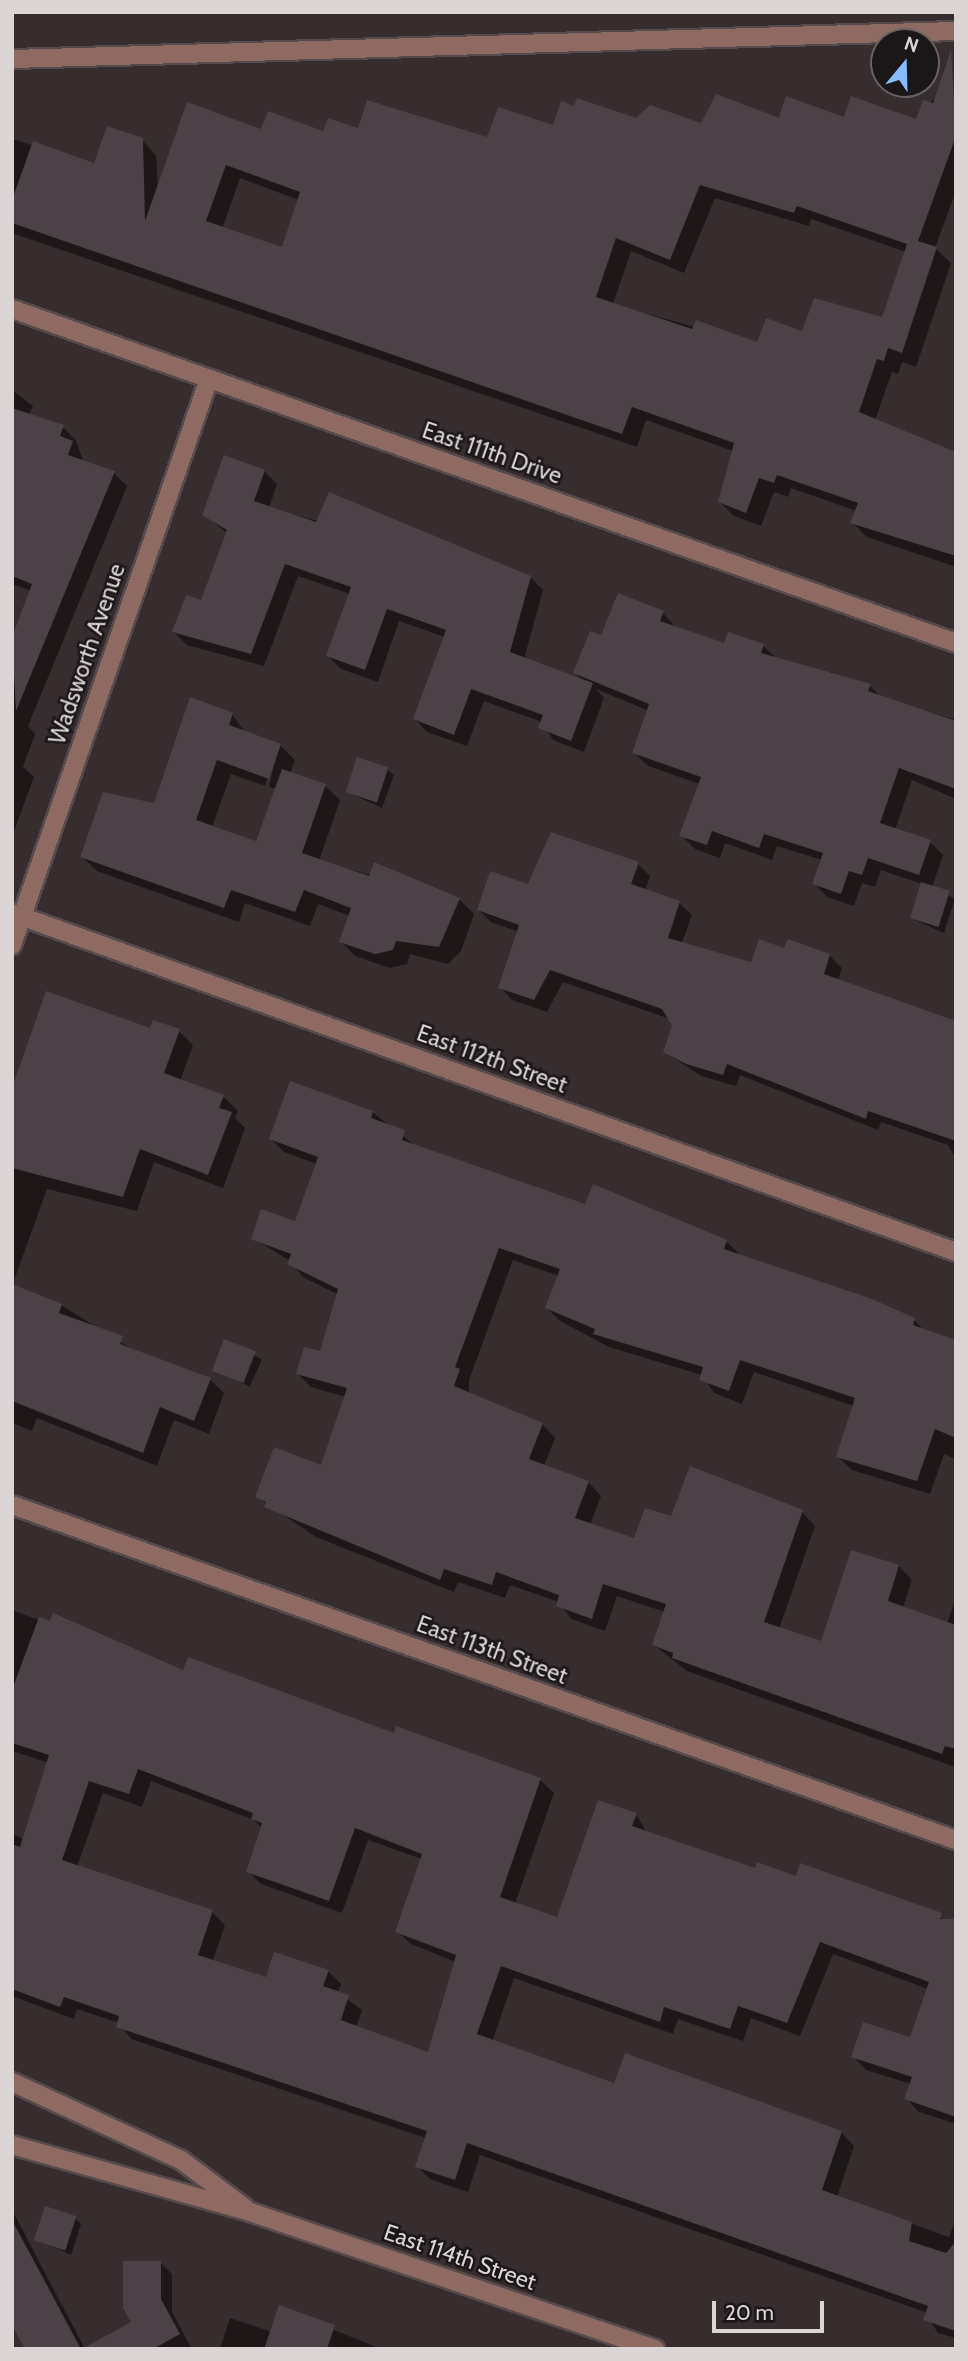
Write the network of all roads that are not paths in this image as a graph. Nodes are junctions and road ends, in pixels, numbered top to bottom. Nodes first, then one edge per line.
1 (956, 31) edge
2 (12, 59) edge
3 (12, 309) edge
4 (209, 379) junction
5 (956, 643) edge
6 (17, 915) edge
7 (12, 945) edge
8 (956, 1252) edge
9 (12, 1505) edge
10 (956, 1840) edge
11 (12, 2082) edge
12 (12, 2145) edge
13 (250, 2212) junction
14 (652, 2348) edge

1 - 2 street
3 - 4 street, East 111th Drive
4 - 5 street, East 111th Drive
4 - 6 street, Wadsworth Avenue
6 - 7 street, Wadsworth Avenue
6 - 8 street, East 112th Street
9 - 10 street, East 113th Street
11 - 13 street, East 114th Street
12 - 13 street, East 114th Street
13 - 14 street, East 114th Street

